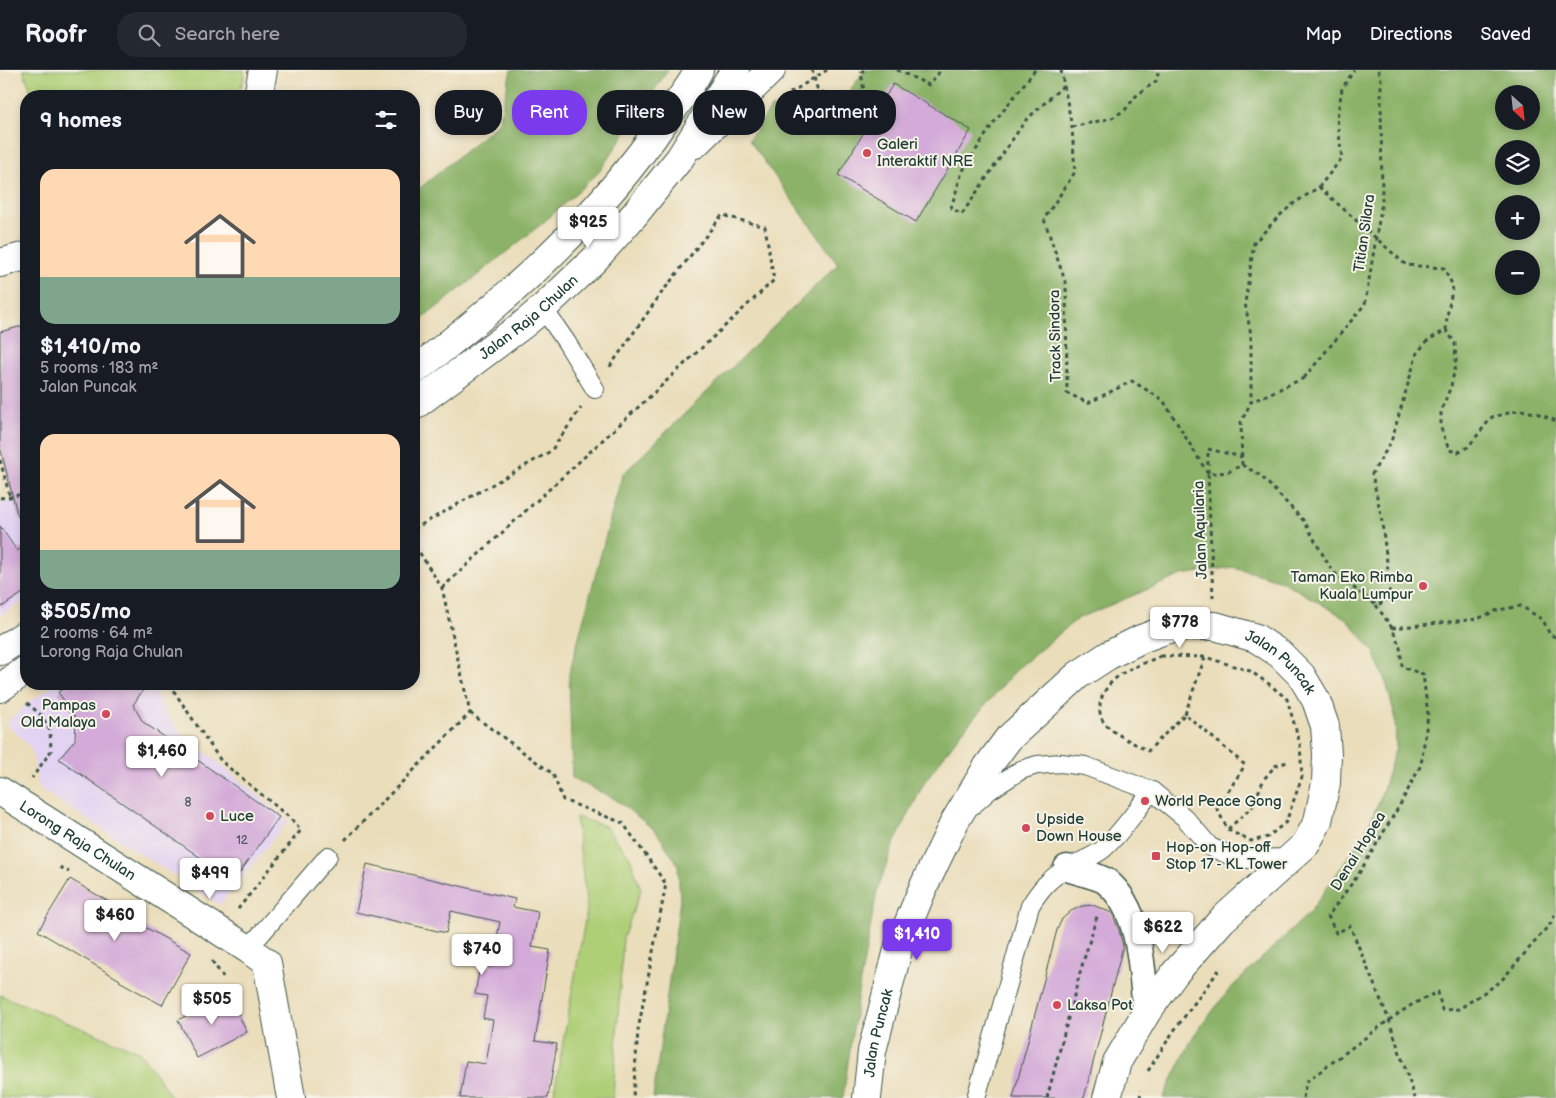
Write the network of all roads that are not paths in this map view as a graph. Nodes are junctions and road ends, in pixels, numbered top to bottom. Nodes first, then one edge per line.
1 (262, 70) edge
2 (699, 70) edge
3 (735, 70) edge
4 (771, 70) edge
5 (259, 90) edge
6 (680, 158) junction
7 (20, 258) edge
8 (0, 263) edge
9 (543, 308) junction
10 (420, 367) edge
11 (595, 389) dead end
12 (420, 402) edge
13 (20, 638) edge
14 (0, 651) edge
15 (20, 674) edge
16 (0, 688) edge
17 (1152, 790) junction
18 (8, 796) edge
19 (955, 821) junction
20 (328, 856) road end
21 (1292, 858) junction
22 (1067, 868) junction
23 (248, 949) junction
24 (1146, 1013) junction
25 (291, 1098) edge
26 (867, 1098) edge
27 (976, 1098) edge
28 (1107, 1098) edge

1 - 5 street
2 - 10 street, Jalan Raja Chulan
3 - 6 street, Jalan Raja Chulan
4 - 6 street
6 - 9 street, Jalan Raja Chulan
7 - 8 street
9 - 11 lane
9 - 12 street, Jalan Raja Chulan
13 - 14 street
15 - 16 street
17 - 19 lane
17 - 21 lane
17 - 22 lane
18 - 23 street, Lorong Raja Chulan
19 - 21 street, Jalan Puncak
19 - 26 street, Jalan Puncak
20 - 23 lane
21 - 24 street, Jalan Puncak
22 - 24 street
22 - 27 lane
23 - 25 street, Lorong Raja Chulan
24 - 28 street, Jalan Puncak

